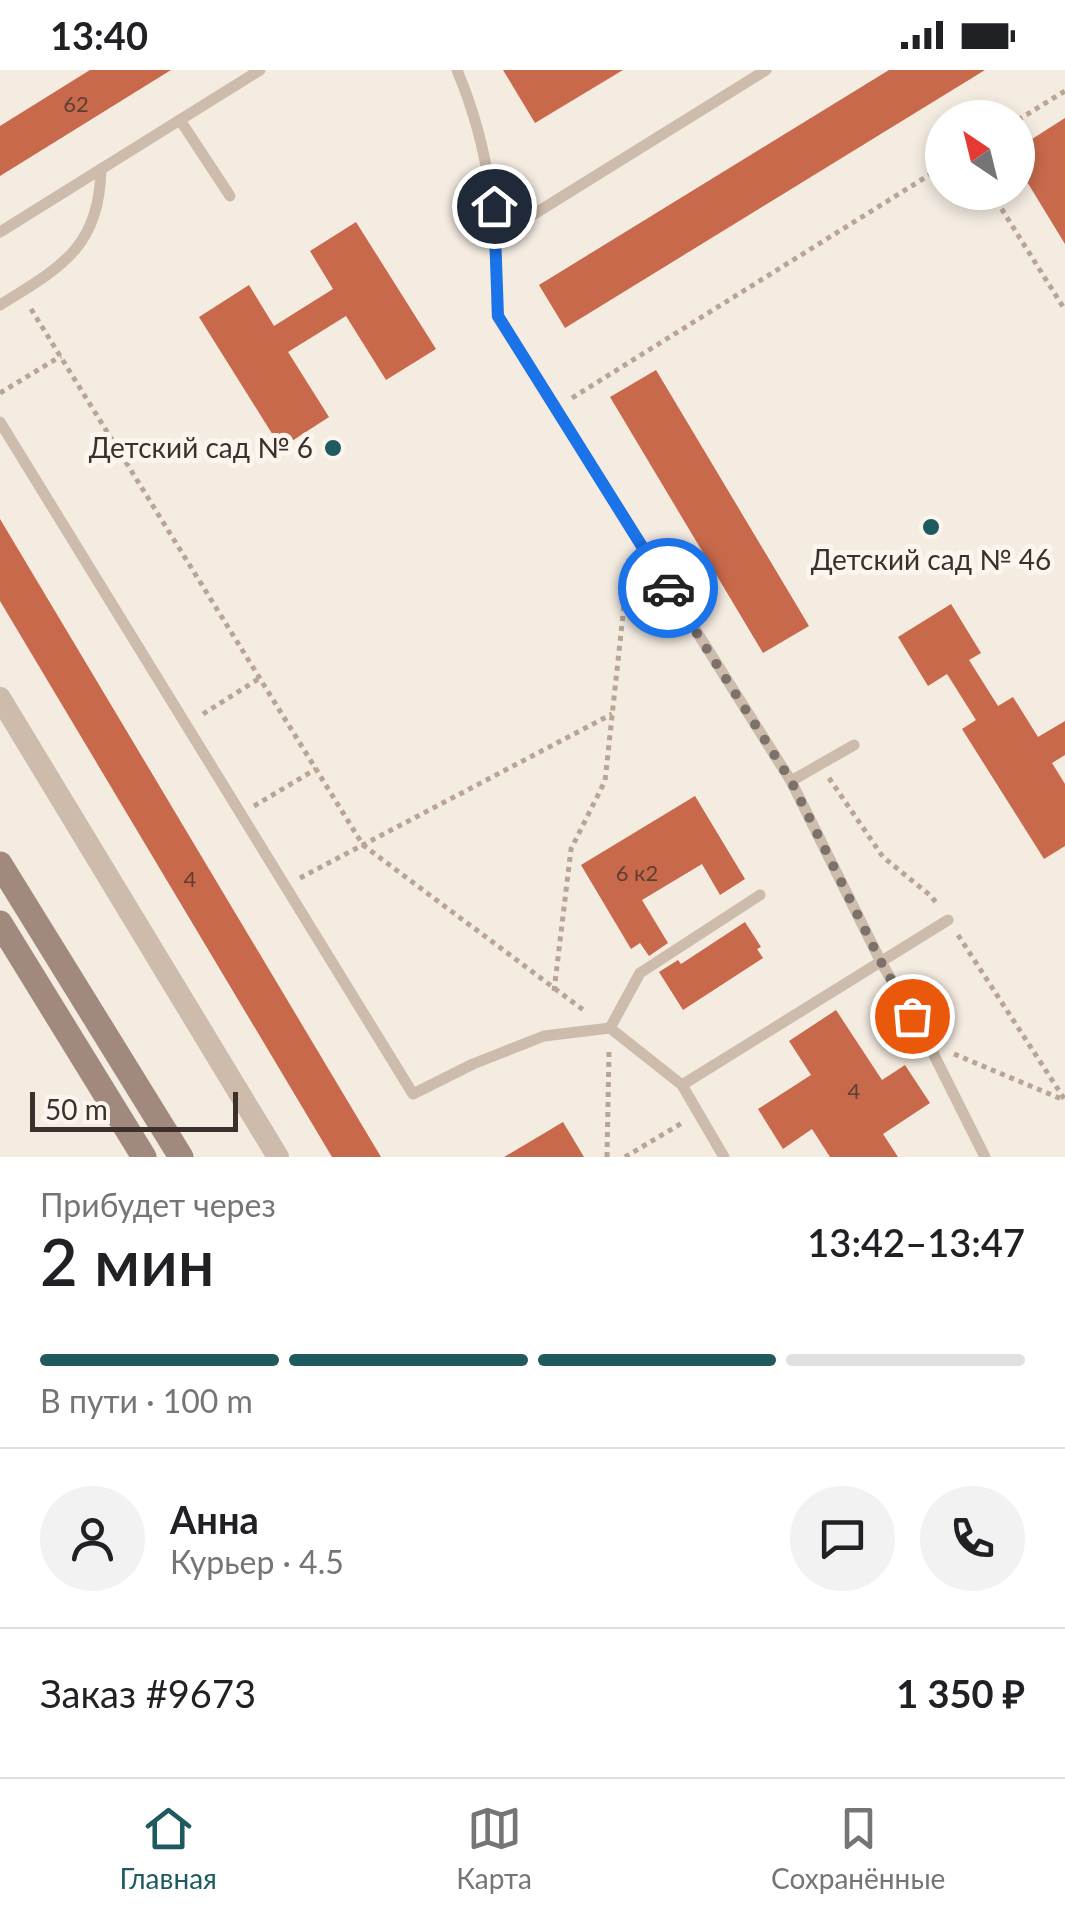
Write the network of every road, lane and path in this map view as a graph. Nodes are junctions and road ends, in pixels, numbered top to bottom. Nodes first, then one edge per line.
1 (260, 70) edge
2 (458, 70) edge
3 (766, 70) edge
4 (1065, 90) edge
5 (1035, 109) edge
6 (180, 120) junction
7 (100, 170) junction
8 (925, 178) edge
9 (230, 196) dead end
10 (1002, 210) edge
11 (0, 232) edge
12 (497, 236) junction
13 (21, 292) junction
14 (0, 305) edge
15 (1065, 310) edge
16 (61, 356) junction
17 (0, 393) edge
18 (556, 408) junction
19 (0, 422) edge
20 (632, 530) junction
21 (260, 678) junction
22 (0, 698) edge
23 (612, 714) junction
24 (186, 724) junction
25 (854, 745) dead end
26 (316, 770) junction
27 (791, 781) junction
28 (241, 813) junction
29 (363, 846) junction
30 (0, 864) edge
31 (286, 886) junction
32 (760, 895) dead end
33 (948, 920) dead end
34 (0, 923) edge
35 (881, 962) junction
36 (554, 991) junction
37 (610, 1028) junction
38 (928, 1044) junction
39 (682, 1085) junction
40 (1065, 1100) edge
41 (698, 1113) junction
42 (174, 1154) edge
43 (144, 1157) edge
44 (278, 1157) edge
45 (606, 1157) edge
46 (625, 1157) edge
47 (724, 1157) edge
48 (985, 1157) edge

1 - 6 lane
2 - 12 lane
3 - 12 lane
4 - 5 path
6 - 7 lane
6 - 9 lane
7 - 11 lane
7 - 13 lane
8 - 18 path
10 - 15 path
12 - 18 lane
13 - 14 lane
13 - 16 path
16 - 17 path
16 - 21 path
18 - 20 lane
19 - 24 lane
20 - 23 path
20 - 27 lane
21 - 24 path
21 - 26 path
22 - 44 street
23 - 29 path
23 - 36 path
24 - 28 lane
25 - 27 lane
26 - 28 path
26 - 29 path
27 - 35 lane
28 - 31 lane
29 - 31 path
29 - 36 path
30 - 42 main road
31 - 37 lane
32 - 37 lane
33 - 35 lane
34 - 43 main road
35 - 38 lane
35 - 39 lane
36 - 37 path
37 - 39 lane
37 - 45 path
38 - 40 path
38 - 48 lane
39 - 41 lane
41 - 46 path
41 - 47 lane

